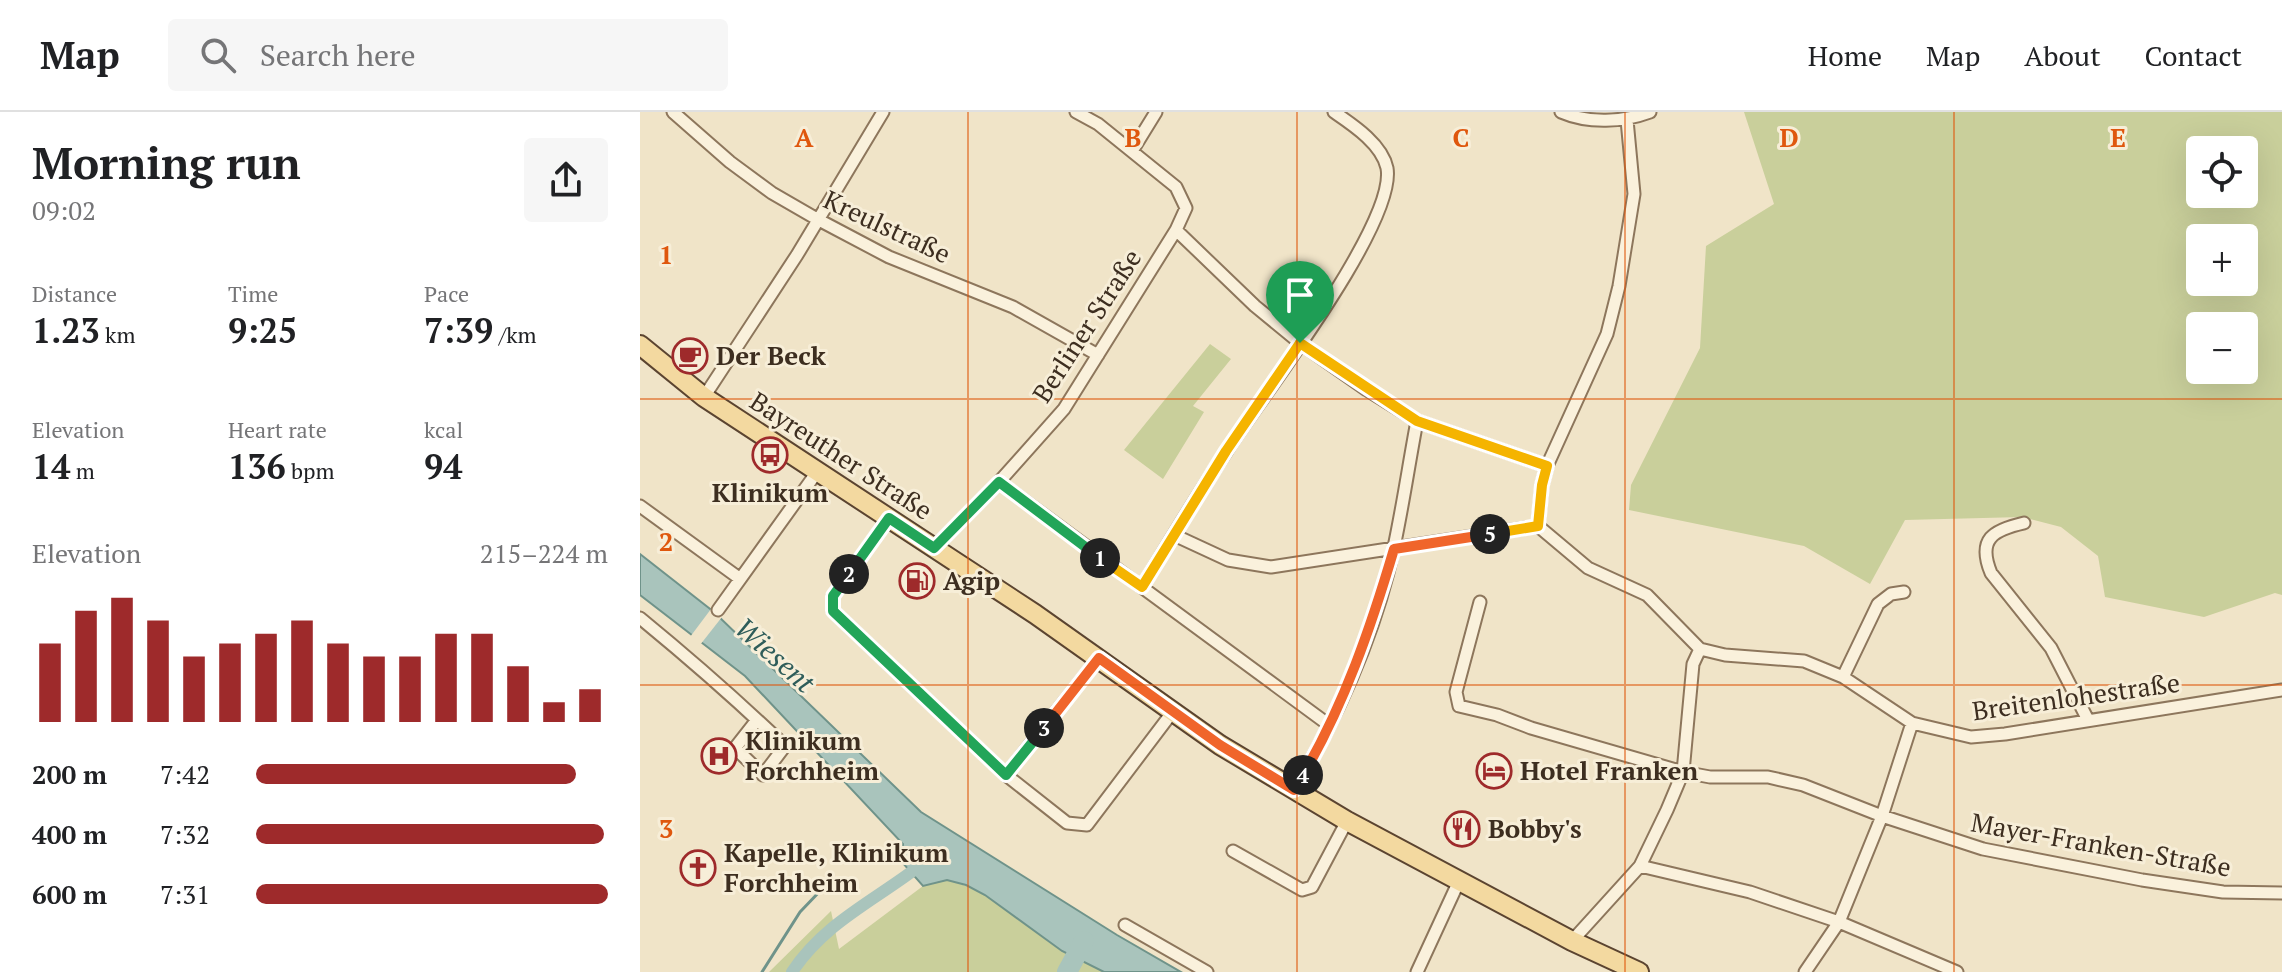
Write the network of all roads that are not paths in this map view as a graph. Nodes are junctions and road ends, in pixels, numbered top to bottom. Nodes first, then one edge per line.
1 (673, 112) edge
2 (883, 112) edge
3 (1076, 112) edge
4 (1156, 112) edge
5 (1334, 112) edge
6 (1561, 112) edge
7 (1650, 112) edge
8 (1627, 120) junction
9 (1132, 151) junction
10 (817, 219) junction
11 (1176, 230) junction
12 (1300, 343) junction
13 (640, 345) edge
14 (1098, 355) junction
15 (704, 397) junction
16 (1417, 421) junction
17 (1547, 466) junction
18 (817, 472) junction
19 (999, 482) junction
20 (640, 506) edge
21 (889, 518) junction
22 (2024, 523) dead end
23 (1538, 526) junction
24 (1174, 535) junction
25 (934, 548) junction
26 (1394, 549) junction
27 (739, 578) junction
28 (1142, 587) junction
29 (1904, 592) dead end
30 (1480, 602) dead end
31 (718, 610) dead end
32 (640, 618) edge
33 (1700, 649) junction
34 (1099, 658) junction
35 (1843, 677) junction
36 (2282, 690) edge
37 (1174, 710) junction
38 (757, 720) junction
39 (2088, 720) junction
40 (1912, 723) junction
41 (1329, 725) junction
42 (1683, 772) junction
43 (1006, 775) junction
44 (1294, 790) junction
45 (1882, 816) junction
46 (1347, 821) junction
47 (1233, 851) dead end
48 (1640, 866) junction
49 (1459, 881) junction
50 (2282, 893) edge
51 (1839, 922) junction
52 (1125, 925) dead end
53 (1572, 941) junction
54 (1207, 972) edge
55 (1417, 972) edge
56 (1639, 972) edge
57 (1805, 972) edge
58 (1957, 972) edge

1 - 10 street, Kreulstraße
2 - 10 street
3 - 9 street
4 - 9 street
5 - 12 street
6 - 8 street
7 - 8 street
8 - 17 street
9 - 11 street
10 - 14 street, Kreulstraße
10 - 15 street
11 - 12 street
11 - 14 street, Berliner Straße
12 - 16 street
12 - 24 street
13 - 15 main road, Bayreuther Straße
14 - 19 street, Berliner Straße
15 - 18 main road, Bayreuther Straße
16 - 17 street
16 - 26 street
17 - 23 street
18 - 21 main road, Bayreuther Straße
18 - 27 street
19 - 25 street, Berliner Straße
19 - 28 street
20 - 27 street
21 - 25 main road, Bayreuther Straße
21 - 43 street
22 - 39 street
23 - 26 street
23 - 33 street
24 - 26 street
24 - 28 street
25 - 34 main road, Bayreuther Straße
26 - 41 street
27 - 31 street
28 - 41 street
29 - 35 street
30 - 42 street, Mayer-Franken-Straße
32 - 38 street
33 - 35 street, Breitenlohestraße
33 - 42 street
34 - 37 main road, Bayreuther Straße
34 - 43 street
35 - 40 street, Breitenlohestraße
36 - 39 street, Breitenlohestraße
37 - 43 street
37 - 44 main road, Bayreuther Straße
38 - 38 street
39 - 40 street, Breitenlohestraße
40 - 45 street
41 - 44 street
42 - 45 street, Mayer-Franken-Straße
42 - 48 street
44 - 46 main road, Bayreuther Straße
45 - 50 street, Mayer-Franken-Straße
45 - 51 street
46 - 47 street
46 - 49 main road, Bayreuther Straße
48 - 51 street
48 - 53 street
49 - 53 main road, Bayreuther Straße
49 - 55 street
51 - 57 street
51 - 58 street
52 - 54 street
53 - 56 main road, Bayreuther Straße

